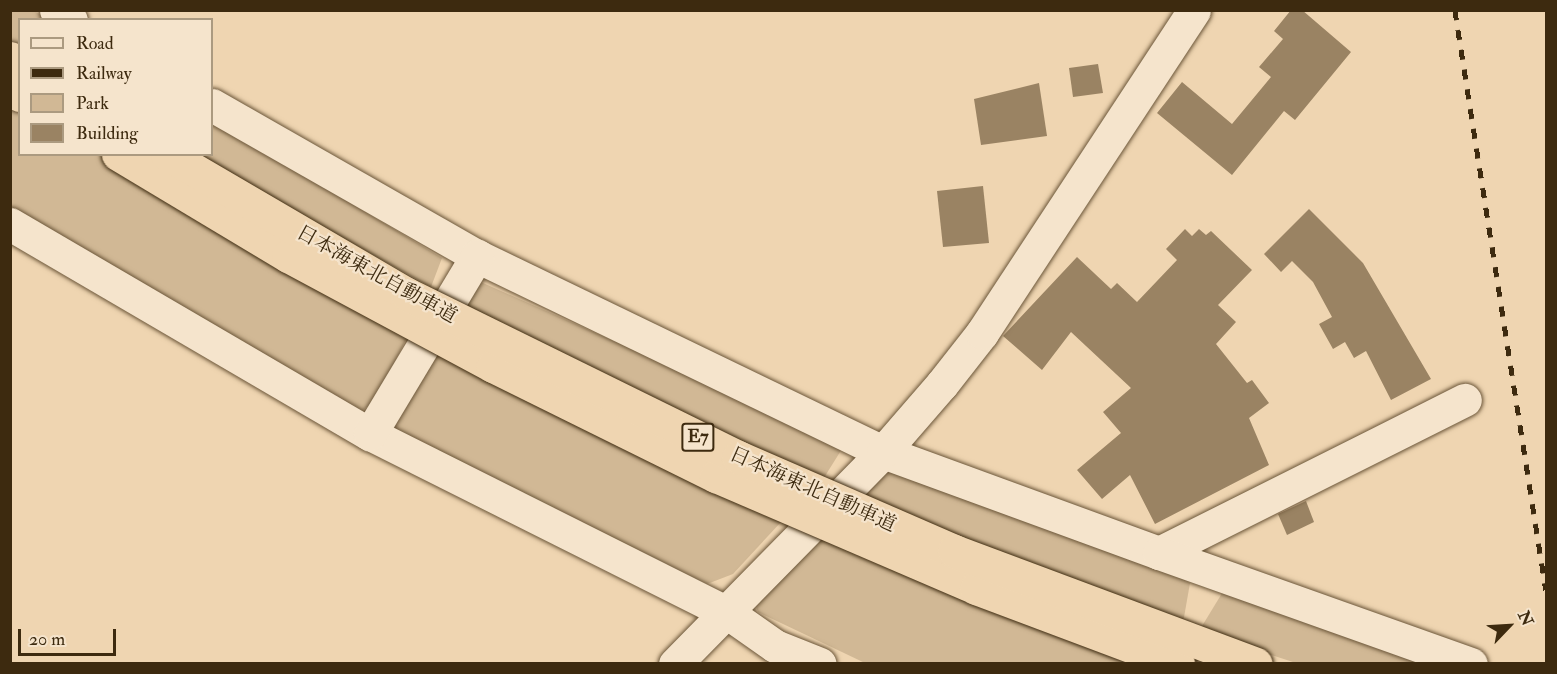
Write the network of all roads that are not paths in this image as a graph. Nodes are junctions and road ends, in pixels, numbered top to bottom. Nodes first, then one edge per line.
1 (1194, 10) edge
2 (213, 106) edge
3 (121, 156) edge
4 (170, 156) edge
5 (10, 224) edge
6 (477, 256) junction
7 (1465, 399) dead end
8 (370, 434) junction
9 (883, 452) junction
10 (1159, 553) junction
11 (728, 613) junction
12 (675, 663) edge
13 (820, 663) edge
14 (1178, 663) edge
15 (1256, 663) edge
16 (1471, 663) edge

1 - 9 street
2 - 6 street
3 - 14 highway, 日本海東北自動車道 / E7, bridge
4 - 15 highway, 日本海東北自動車道 / E7, bridge
5 - 8 street
6 - 8 street
6 - 9 street
7 - 10 street
8 - 11 street
9 - 10 street
9 - 11 street
10 - 16 street
11 - 12 street
11 - 13 street

